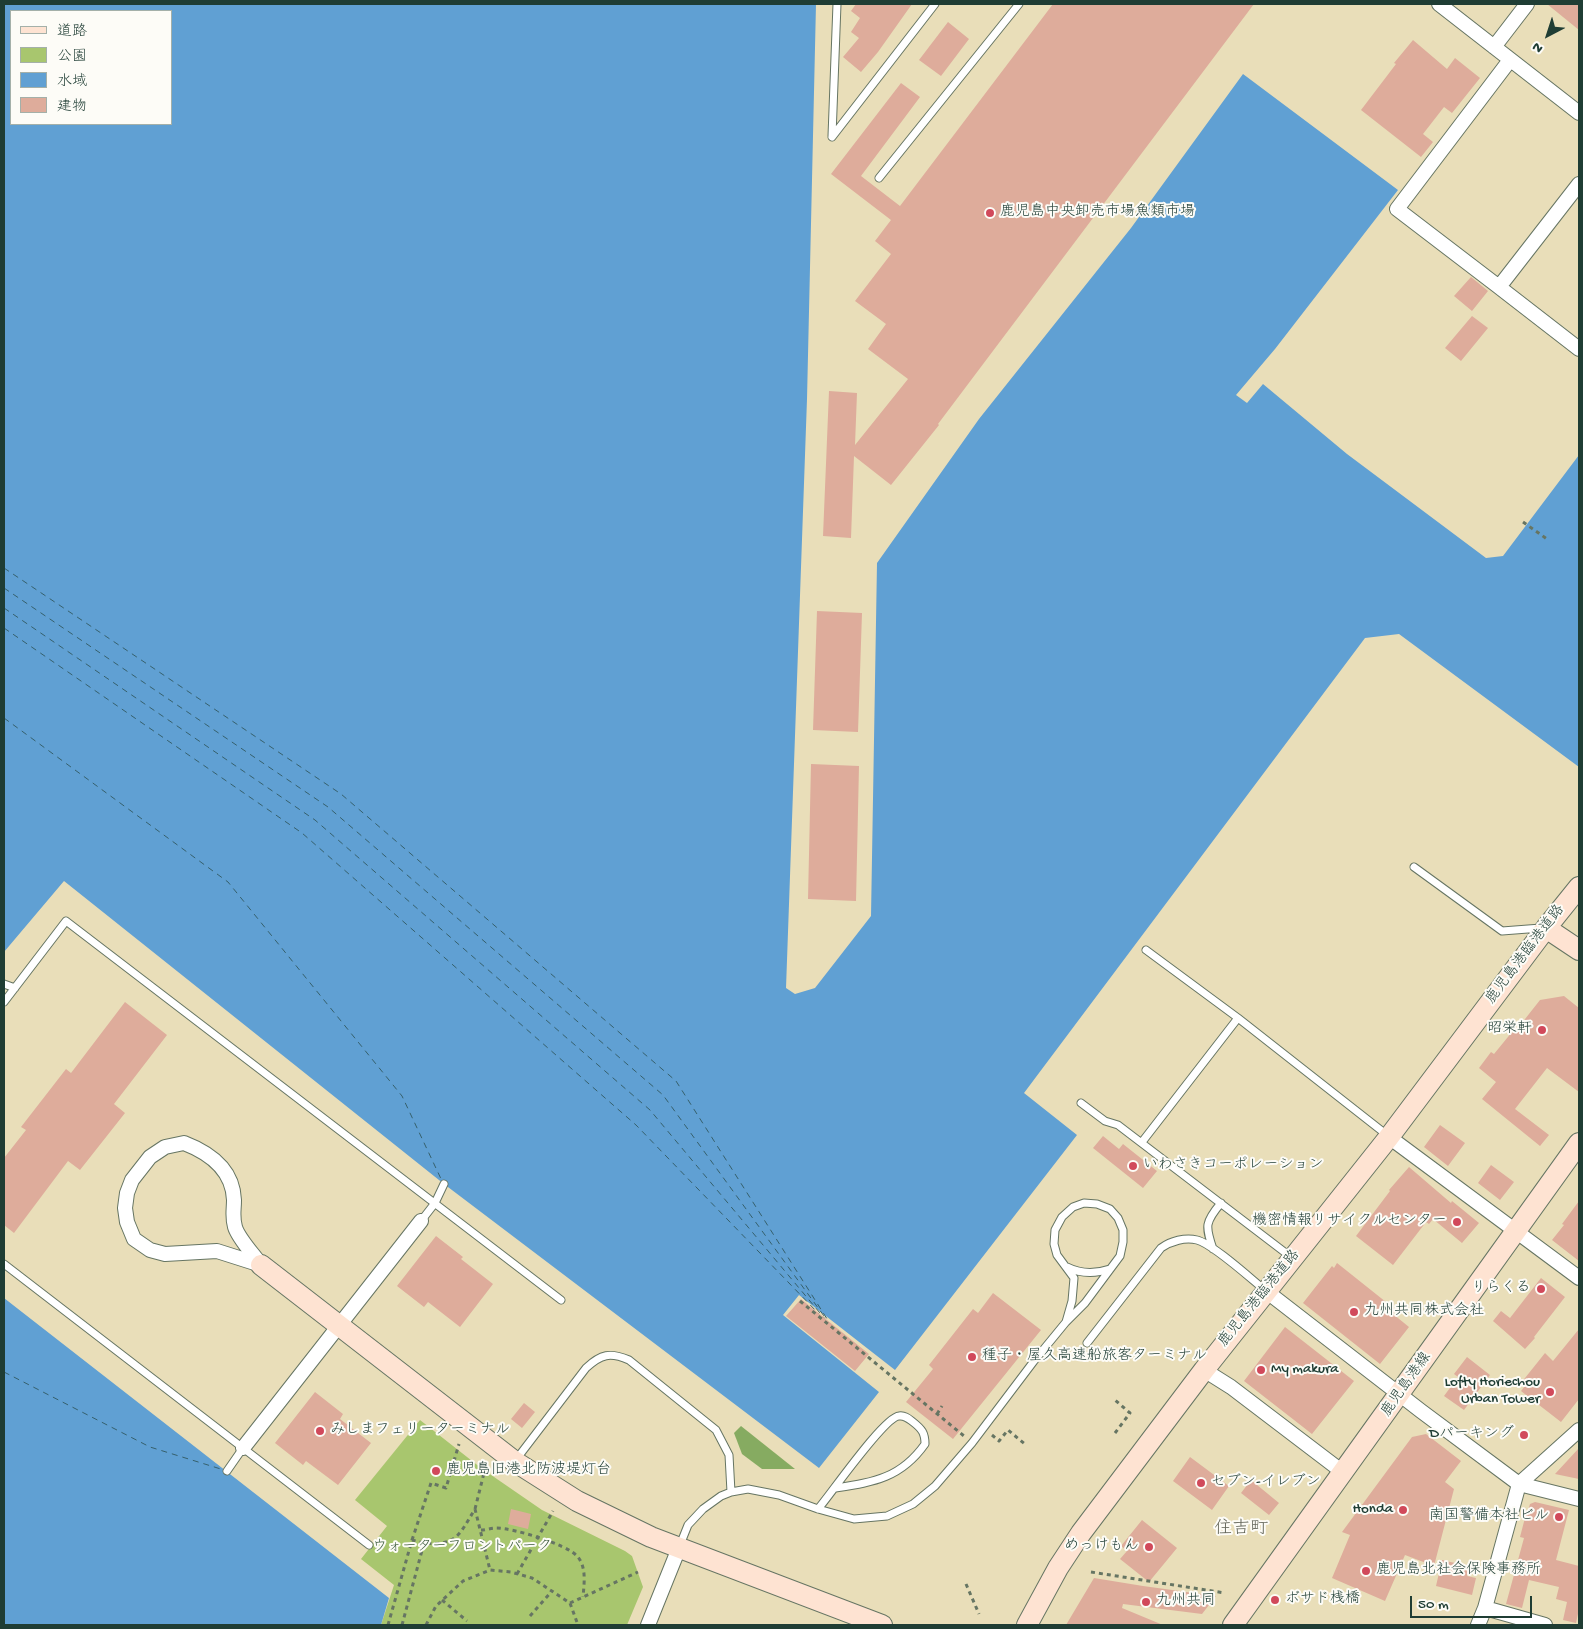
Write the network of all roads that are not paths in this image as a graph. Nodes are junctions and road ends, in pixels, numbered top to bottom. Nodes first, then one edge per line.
1 (837, 4) edge
2 (935, 4) edge
3 (1020, 4) edge
4 (1439, 4) edge
5 (1527, 4) edge
6 (1494, 47) junction
7 (1510, 60) junction
8 (1579, 113) edge
9 (879, 178) dead end
10 (1579, 184) edge
11 (1499, 287) junction
12 (1579, 349) edge
13 (1414, 867) dead end
14 (1579, 887) edge
15 (1546, 928) junction
16 (1146, 950) dead end
17 (1579, 950) edge
18 (4, 984) edge
19 (14, 988) junction
20 (4, 1002) edge
21 (1238, 1018) junction
22 (1081, 1103) dead end
23 (1389, 1137) junction
24 (1142, 1142) junction
25 (1579, 1143) edge
26 (444, 1184) dead end
27 (1221, 1203) junction
28 (435, 1204) junction
29 (421, 1221) joint
30 (1516, 1231) junction
31 (1213, 1249) junction
32 (1293, 1258) junction
33 (4, 1264) edge
34 (261, 1265) junction
35 (1065, 1266) junction
36 (1110, 1269) junction
37 (1579, 1278) edge
38 (1266, 1291) junction
39 (561, 1300) dead end
40 (1066, 1322) junction
41 (339, 1326) junction
42 (1087, 1343) dead end
43 (1204, 1370) junction
44 (1400, 1395) junction
45 (1579, 1430) edge
46 (243, 1448) junction
47 (514, 1461) junction
48 (227, 1471) dead end
49 (1344, 1473) junction
50 (1519, 1484) junction
51 (836, 1488) junction
52 (731, 1492) junction
53 (1579, 1498) edge
54 (818, 1510) junction
55 (369, 1545) dead end
56 (679, 1548) junction
57 (1485, 1608) junction
58 (1239, 1623) edge
59 (648, 1625) edge
60 (882, 1625) edge
61 (1026, 1625) edge
62 (1478, 1625) edge
63 (1545, 1625) edge

1 - 2 lane
3 - 9 lane
4 - 6 street
5 - 6 street
6 - 7 street
7 - 8 street
7 - 11 street
10 - 11 street
11 - 12 street
13 - 15 lane
14 - 15 street, 鹿児島港臨港道路
15 - 17 street
15 - 23 street, 鹿児島港臨港道路
16 - 21 lane
18 - 19 lane
19 - 20 lane
19 - 28 lane
21 - 23 lane
21 - 24 lane
22 - 24 lane
23 - 30 street
23 - 32 street, 鹿児島港臨港道路
24 - 27 lane
25 - 30 street, 鹿児島港線
26 - 28 lane
27 - 31 lane
27 - 32 lane
28 - 29 lane
28 - 39 lane
29 - 41 street
30 - 37 street
30 - 44 street, 鹿児島港線
31 - 38 lane
31 - 42 lane
32 - 38 street, 鹿児島港臨港道路
33 - 46 lane
34 - 34 street
34 - 41 street
35 - 36 lane
35 - 36 lane
35 - 40 lane
36 - 40 lane
38 - 43 street, 鹿児島港臨港道路
38 - 44 street
40 - 54 lane
41 - 46 street
41 - 47 street
43 - 49 street
43 - 61 street, 鹿児島港臨港道路
44 - 49 street, 鹿児島港線
44 - 50 street
45 - 50 street
46 - 48 lane
46 - 55 lane
47 - 52 lane
47 - 56 street
49 - 58 street, 鹿児島港線
50 - 53 street
50 - 57 street
51 - 51 lane
51 - 54 lane
52 - 54 lane
52 - 56 lane
56 - 59 street
56 - 60 street
57 - 62 street
57 - 63 street

